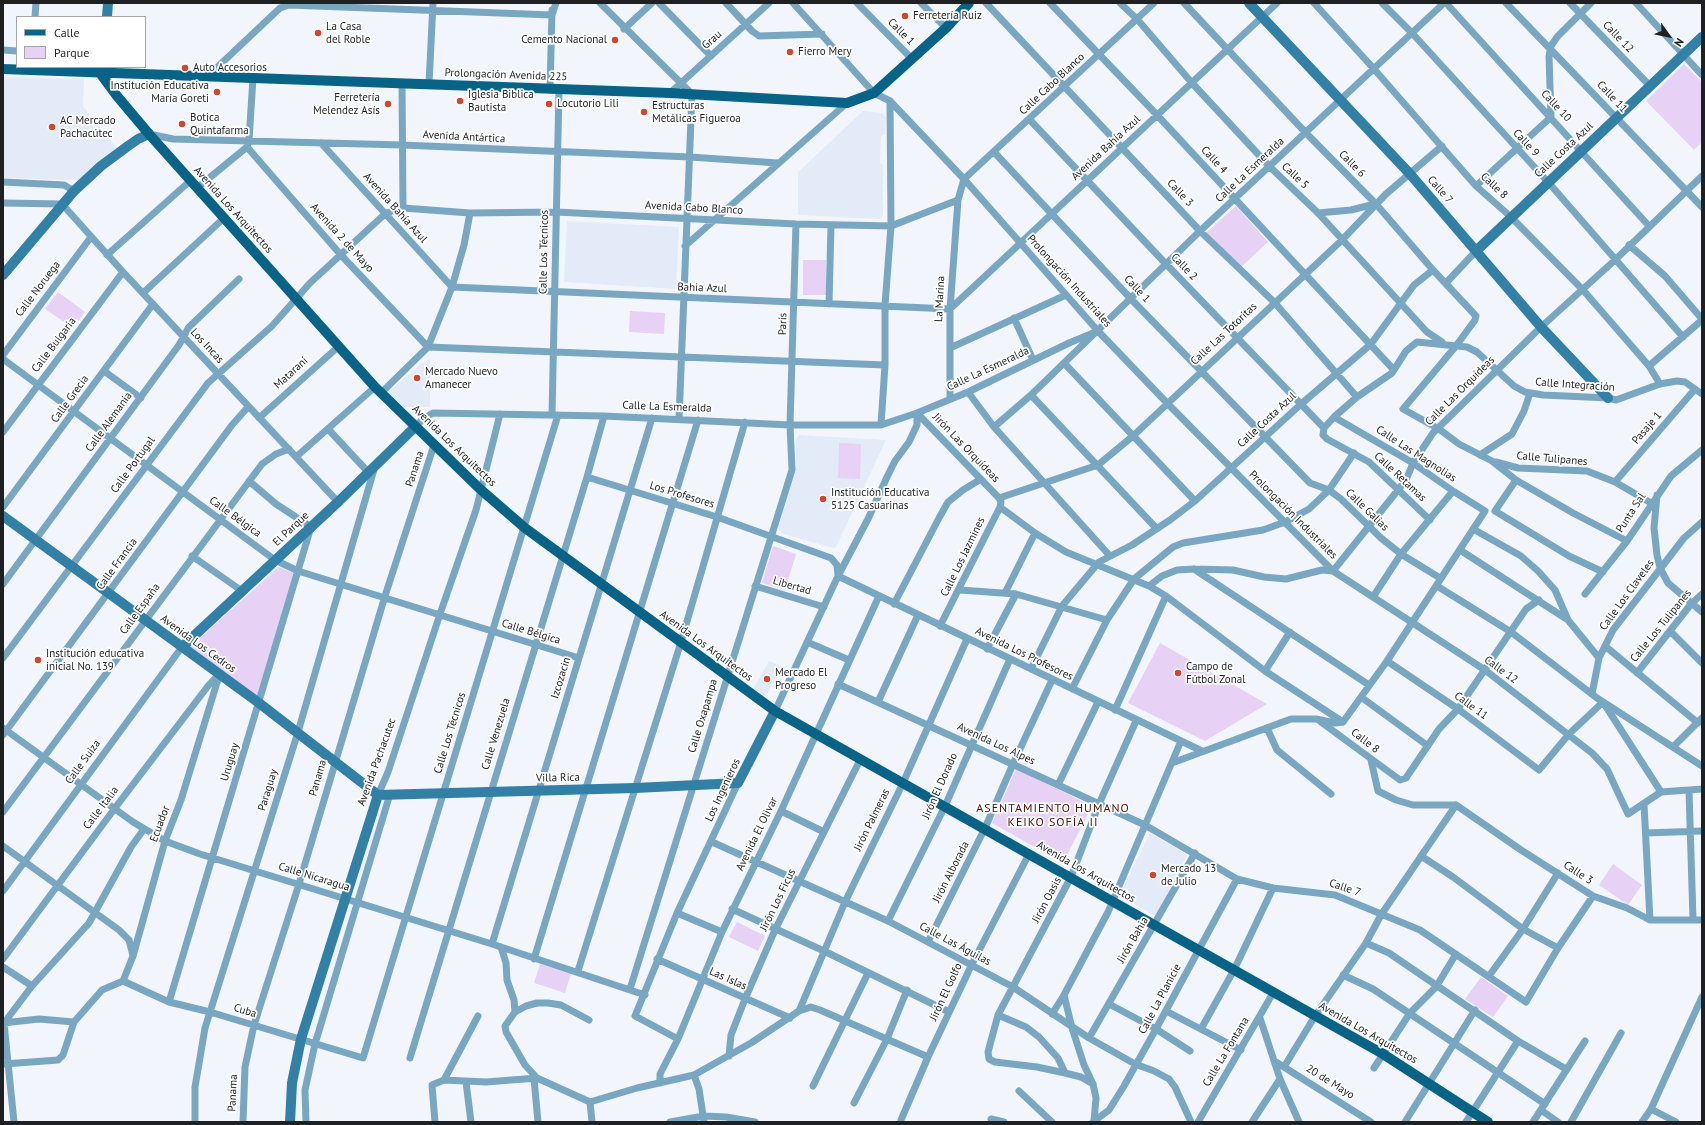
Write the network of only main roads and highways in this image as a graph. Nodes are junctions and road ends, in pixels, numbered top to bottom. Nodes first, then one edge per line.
1 (969, 3) edge
2 (3, 69) edge
3 (33, 69) edge
4 (101, 70) edge
5 (1488, 1122) edge

1 - 4 main road, Prolongación Avenida 225
2 - 3 main road, Prolongación Avenida 225
3 - 4 main road, Prolongación Avenida 225
4 - 5 main road, Avenida Los Arquitectos

